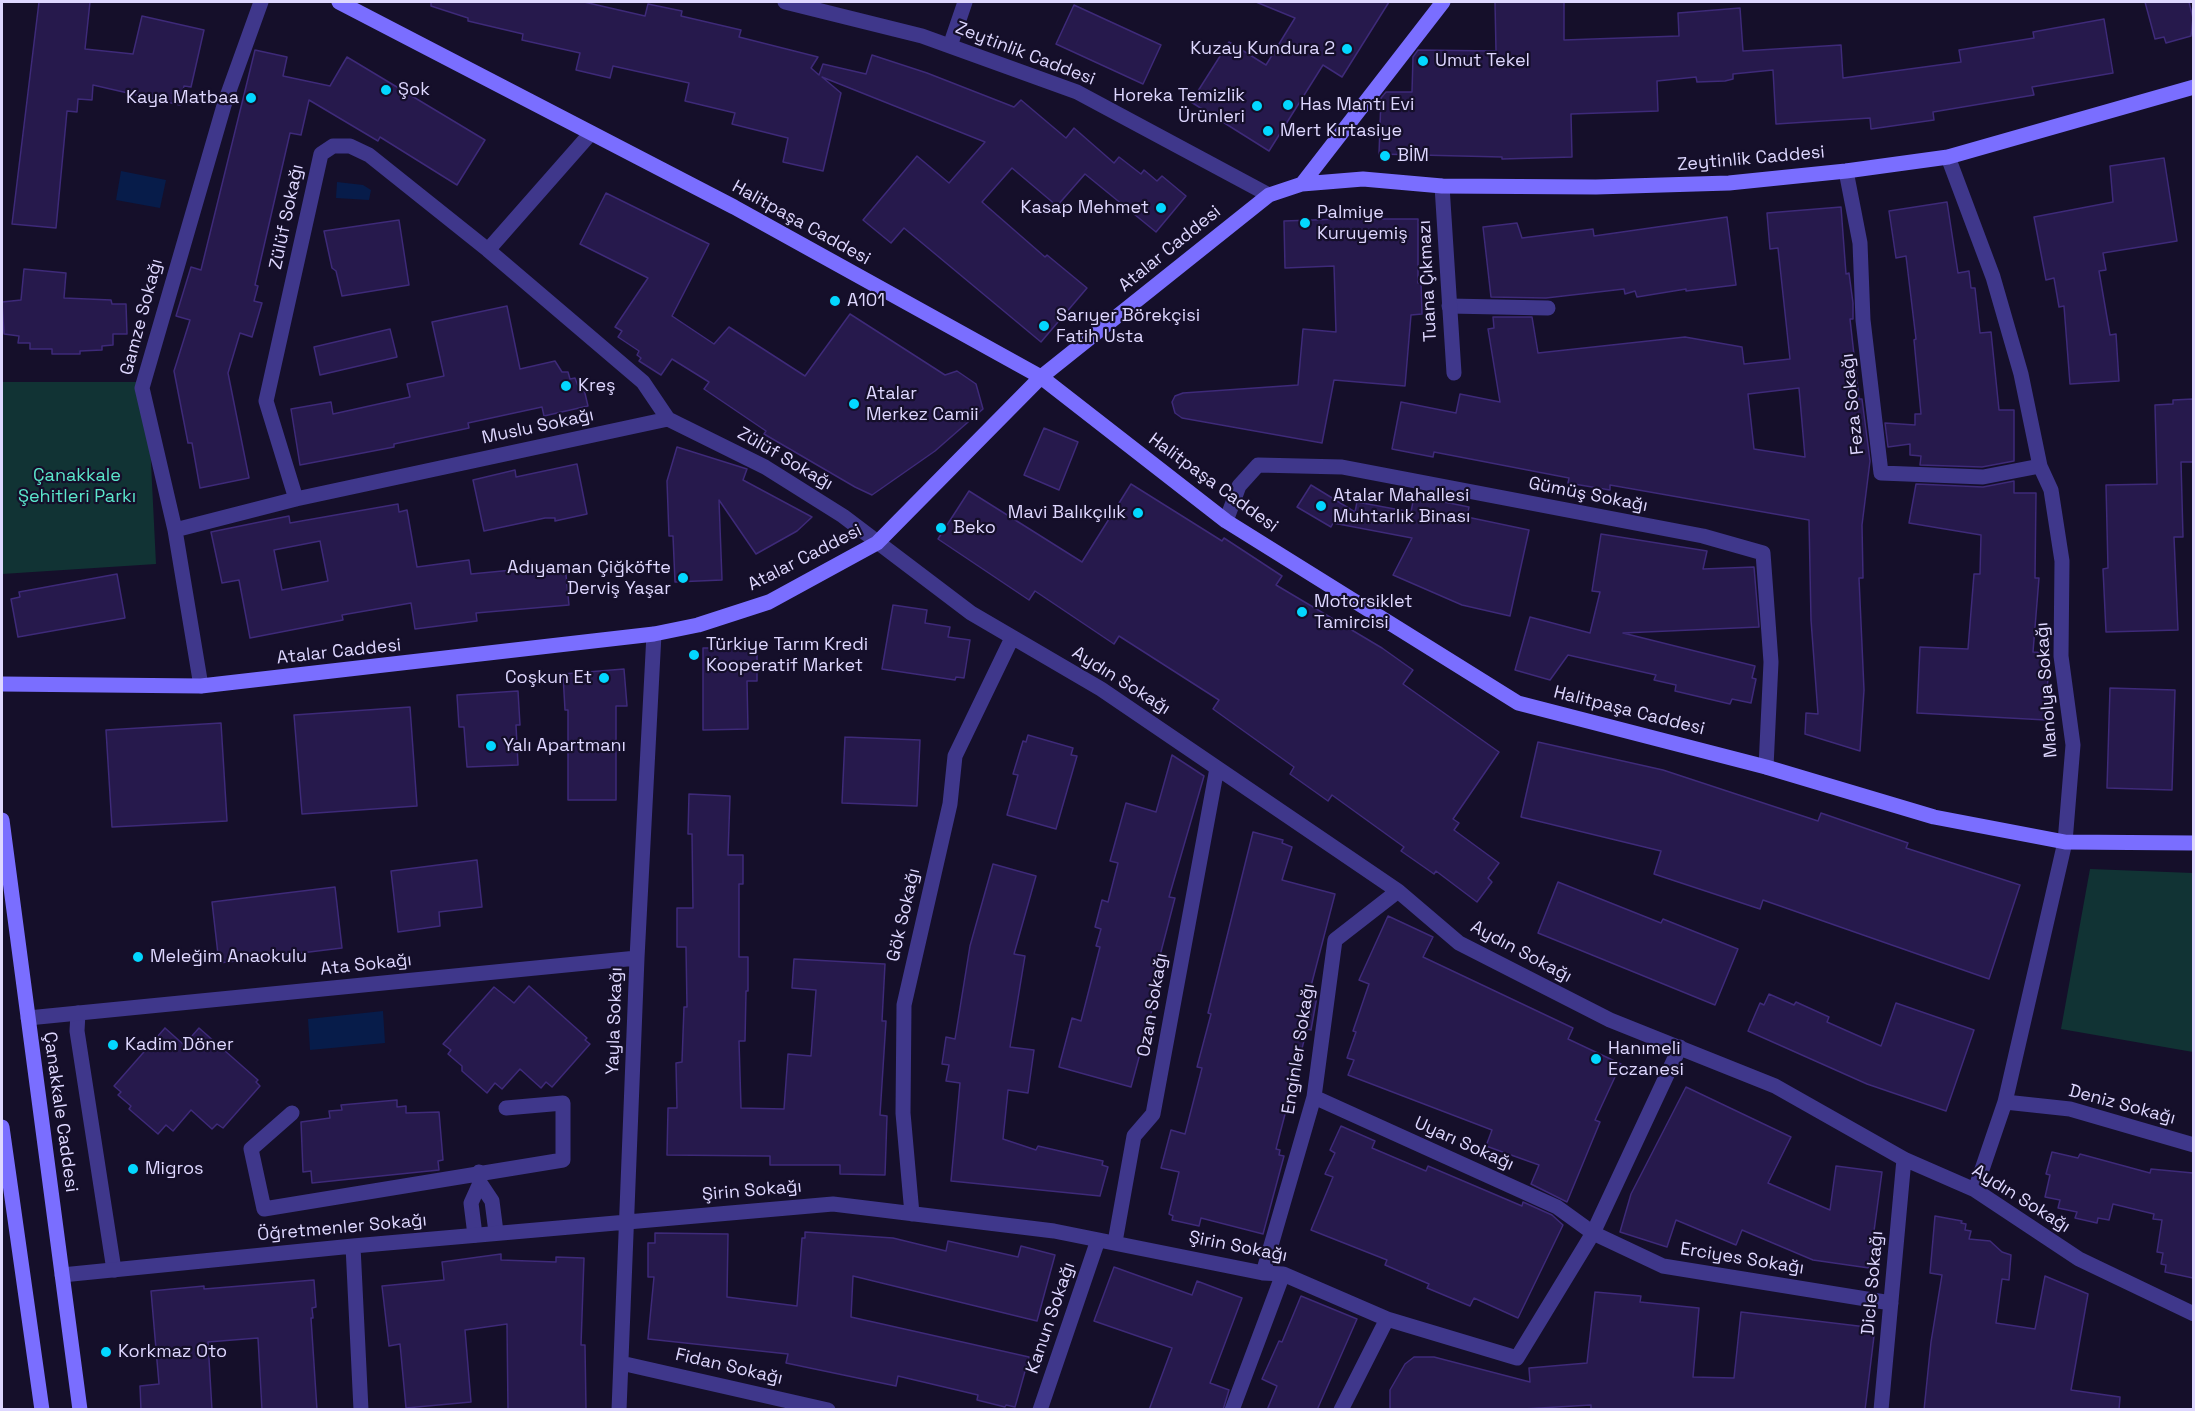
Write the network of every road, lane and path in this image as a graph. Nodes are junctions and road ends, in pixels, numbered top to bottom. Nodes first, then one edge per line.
1 (261, 2) edge
2 (339, 2) edge
3 (785, 2) edge
4 (965, 2) edge
5 (1443, 2) edge
6 (950, 46) junction
7 (2193, 87) edge
8 (591, 133) junction
9 (1948, 157) junction
10 (1846, 171) junction
11 (1302, 184) junction
12 (1442, 186) junction
13 (1269, 195) junction
14 (488, 250) junction
15 (1449, 306) junction
16 (1548, 308) dead end
17 (1454, 374) dead end
18 (1041, 378) junction
19 (668, 419) junction
20 (2040, 466) junction
21 (296, 499) junction
22 (1226, 521) junction
23 (175, 530) junction
24 (877, 543) junction
25 (654, 634) junction
26 (1012, 638) junction
27 (2, 684) edge
28 (201, 686) junction
29 (1766, 767) junction
30 (1217, 768) junction
31 (2, 820) edge
32 (2065, 842) junction
33 (2193, 843) edge
34 (1398, 891) junction
35 (637, 958) junction
36 (78, 1013) junction
37 (28, 1018) junction
38 (1680, 1047) junction
39 (1314, 1097) junction
40 (2005, 1102) junction
41 (506, 1108) dead end
42 (292, 1113) dead end
43 (2, 1127) edge
44 (2193, 1145) edge
45 (1904, 1159) junction
46 (479, 1177) junction
47 (1975, 1190) junction
48 (912, 1214) junction
49 (626, 1221) junction
50 (496, 1233) junction
51 (1593, 1233) junction
52 (475, 1235) junction
53 (1098, 1240) junction
54 (1116, 1242) junction
55 (353, 1246) junction
56 (114, 1269) junction
57 (1263, 1273) junction
58 (1282, 1274) junction
59 (62, 1275) junction
60 (1891, 1303) junction
61 (2193, 1314) edge
62 (1387, 1319) junction
63 (621, 1363) junction
64 (42, 1410) edge
65 (80, 1410) edge
66 (361, 1410) edge
67 (619, 1410) edge
68 (828, 1410) edge
69 (1040, 1410) edge
70 (1232, 1410) edge
71 (1341, 1410) edge
72 (1881, 1410) edge

1 - 23 street, Gamze Sokağı
2 - 8 street, Halitpaşa Caddesi
3 - 6 street, Zeytinlik Caddesi
4 - 6 street
5 - 11 street
6 - 13 street, Zeytinlik Caddesi
7 - 9 street, Zeytinlik Caddesi
8 - 14 street
8 - 18 street, Halitpaşa Caddesi
9 - 10 street, Zeytinlik Caddesi
9 - 20 street, Manolya Sokağı
10 - 12 street, Zeytinlik Caddesi
10 - 20 street, Feza Sokağı
11 - 12 street, Zeytinlik Caddesi
11 - 13 street, Atalar Caddesi
12 - 15 street, Tuana Çıkmazı
13 - 18 street, Atalar Caddesi
14 - 19 street
14 - 21 street, Zülüf Sokağı
15 - 16 street
15 - 17 street, Tuana Çıkmazı
18 - 22 street, Halitpaşa Caddesi
18 - 24 street, Atalar Caddesi
19 - 21 street, Muslu Sokağı
19 - 24 street, Zülüf Sokağı
20 - 32 street, Manolya Sokağı
21 - 23 street, Muslu Sokağı
22 - 29 street, Halitpaşa Caddesi
22 - 29 street, Gümüş Sokağı
23 - 28 street, Gamze Sokağı
24 - 25 street, Atalar Caddesi
24 - 26 street, Aydın Sokağı
25 - 28 street, Atalar Caddesi
25 - 35 street, Yayla Sokağı
26 - 30 street, Aydın Sokağı
26 - 48 street, Gök Sokağı
27 - 28 street, Atalar Caddesi
29 - 32 street, Halitpaşa Caddesi
30 - 34 street, Aydın Sokağı
30 - 54 street, Ozan Sokağı
31 - 37 street, Çanakkale Caddesi
32 - 33 street, Halitpaşa Caddesi
32 - 40 street, Manolya Sokağı
34 - 38 street, Aydın Sokağı
34 - 39 street, Enginler Sokağı
35 - 36 street, Ata Sokağı
35 - 49 street, Yayla Sokağı
36 - 37 street, Ata Sokağı
36 - 56 street
37 - 59 street, Çanakkale Caddesi
38 - 45 street, Aydın Sokağı
38 - 51 street, Şirin Sokağı
39 - 51 street, Uyarı Sokağı
39 - 57 street, Enginler Sokağı
40 - 44 street, Deniz Sokağı
40 - 47 street, Manolya Sokağı
41 - 46 street
42 - 46 street
43 - 64 street
45 - 47 street, Aydın Sokağı
45 - 60 street, Dicle Sokağı
46 - 50 street
46 - 52 street
47 - 61 street, Aydın Sokağı
48 - 49 street, Şirin Sokağı
48 - 53 street, Şirin Sokağı
49 - 50 street, Öğretmenler Sokağı
49 - 63 street, Yayla Sokağı
50 - 52 street, Öğretmenler Sokağı
51 - 60 street, Erciyes Sokağı
51 - 62 street, Şirin Sokağı
52 - 55 street, Öğretmenler Sokağı
53 - 54 street, Şirin Sokağı
53 - 69 street, Kanun Sokağı
54 - 57 street, Şirin Sokağı
55 - 56 street, Öğretmenler Sokağı
55 - 66 street
56 - 59 street, Öğretmenler Sokağı
57 - 58 street, Şirin Sokağı
58 - 62 street, Şirin Sokağı
58 - 70 street
59 - 65 street, Çanakkale Caddesi
60 - 72 street, Dicle Sokağı
62 - 71 street
63 - 67 street, Yayla Sokağı
63 - 68 street, Fidan Sokağı

